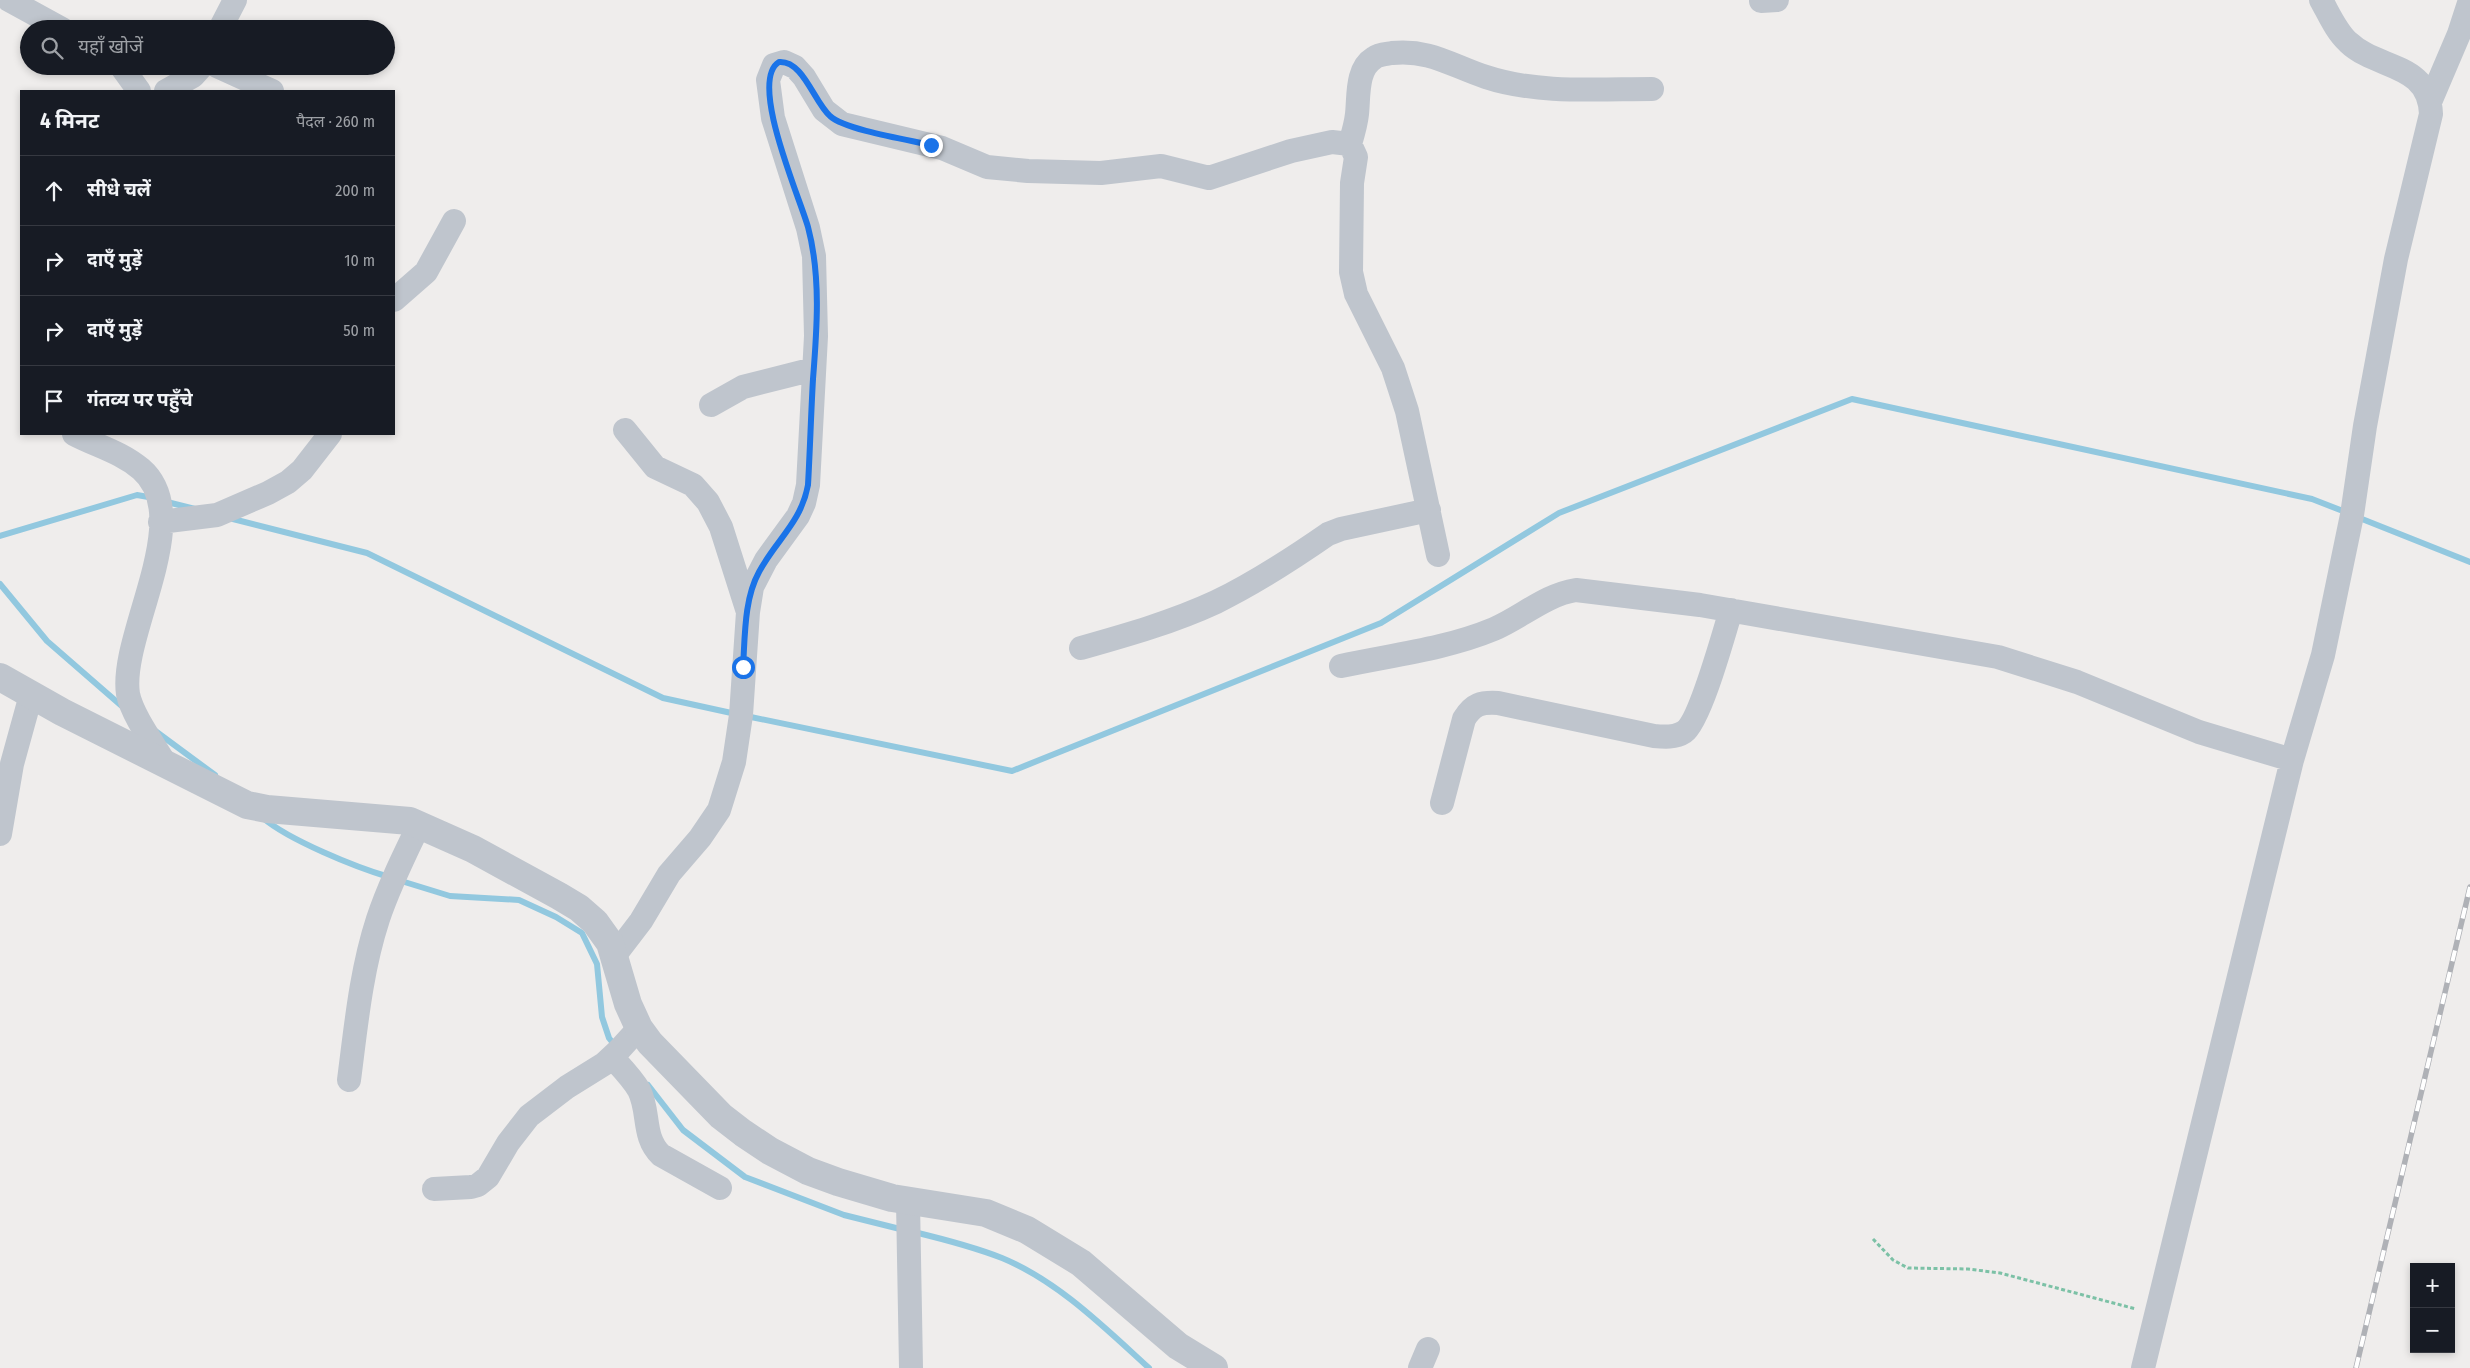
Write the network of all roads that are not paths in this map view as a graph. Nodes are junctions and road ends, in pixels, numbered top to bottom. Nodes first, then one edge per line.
1 (9, 0) edge
2 (235, 0) edge
3 (2321, 0) edge
4 (2470, 0) edge
5 (46, 20) edge
6 (225, 20) edge
7 (127, 75) edge
8 (195, 75) edge
9 (237, 75) edge
10 (1652, 89) dead end
11 (138, 90) edge
12 (168, 90) edge
13 (270, 90) edge
14 (2430, 102) junction
15 (1350, 144) junction
16 (454, 221) dead end
17 (395, 299) edge
18 (814, 370) junction
19 (711, 405) dead end
20 (625, 430) dead end
21 (76, 435) edge
22 (329, 435) edge
23 (1429, 510) junction
24 (160, 522) junction
25 (1438, 555) dead end
26 (1731, 610) junction
27 (748, 612) junction
28 (1081, 648) dead end
29 (1342, 666) dead end
30 (0, 677) edge
31 (31, 694) junction
32 (2292, 760) junction
33 (166, 764) junction
34 (1442, 803) dead end
35 (419, 825) junction
36 (0, 834) edge
37 (615, 955) junction
38 (639, 1028) junction
39 (612, 1057) junction
40 (349, 1080) dead end
41 (720, 1188) dead end
42 (434, 1189) dead end
43 (908, 1202) junction
44 (911, 1368) edge
45 (1214, 1368) edge
46 (2143, 1368) edge

1 - 5 street
2 - 6 street
3 - 14 street
4 - 14 street
7 - 11 street
8 - 12 street
9 - 13 street
10 - 15 street
14 - 32 street
15 - 18 street
15 - 23 street
16 - 17 street
18 - 19 street
18 - 27 street
20 - 27 street
21 - 24 street
22 - 24 street
23 - 25 street
23 - 28 street
24 - 33 street
26 - 29 street
26 - 32 street
26 - 34 street
27 - 37 street
30 - 31 street
31 - 33 street
31 - 36 street
32 - 46 street
33 - 35 street
35 - 37 street
35 - 40 street
37 - 38 street
38 - 39 street
38 - 43 street
39 - 41 street
39 - 42 street
43 - 44 street
43 - 45 street

